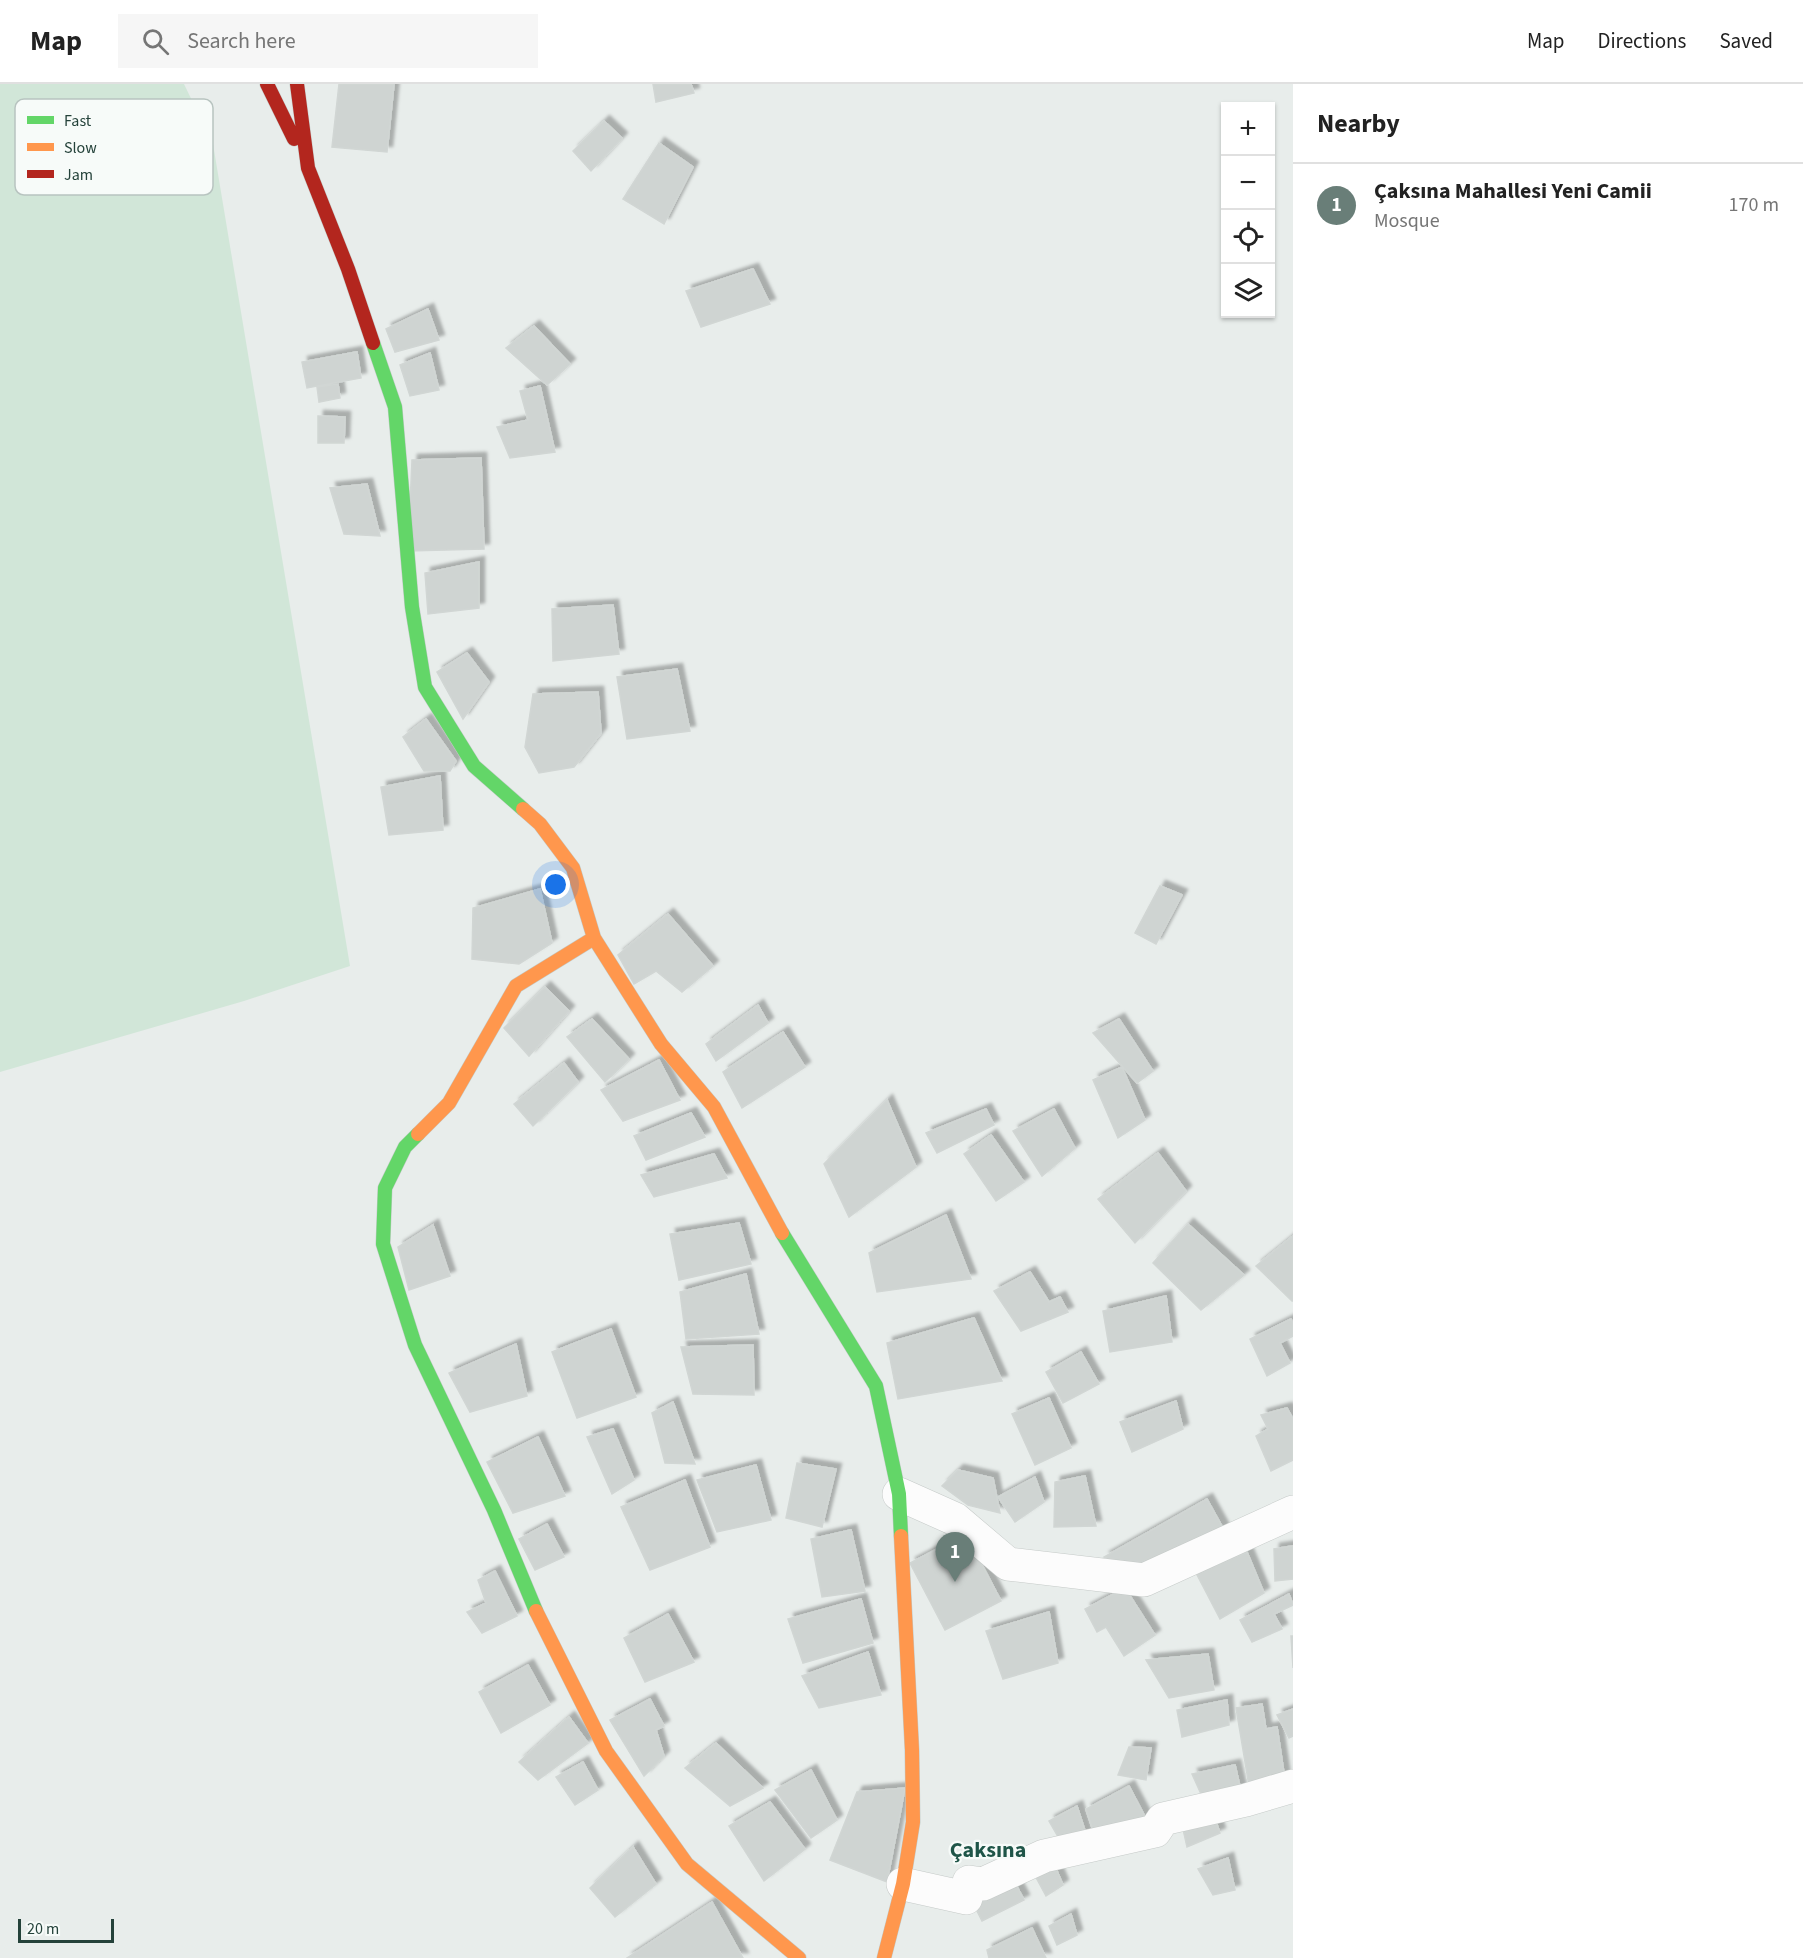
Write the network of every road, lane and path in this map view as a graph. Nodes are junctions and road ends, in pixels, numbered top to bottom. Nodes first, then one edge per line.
1 (267, 84) edge
2 (297, 84) edge
3 (308, 168) junction
4 (594, 938) junction
5 (899, 1494) junction
6 (1293, 1512) edge
7 (1293, 1786) edge
8 (903, 1884) junction
9 (800, 1958) edge
10 (884, 1958) edge

1 - 3 street
2 - 3 street
3 - 4 street
4 - 5 street
4 - 9 street
5 - 6 street
5 - 8 street
7 - 8 street
8 - 10 street

